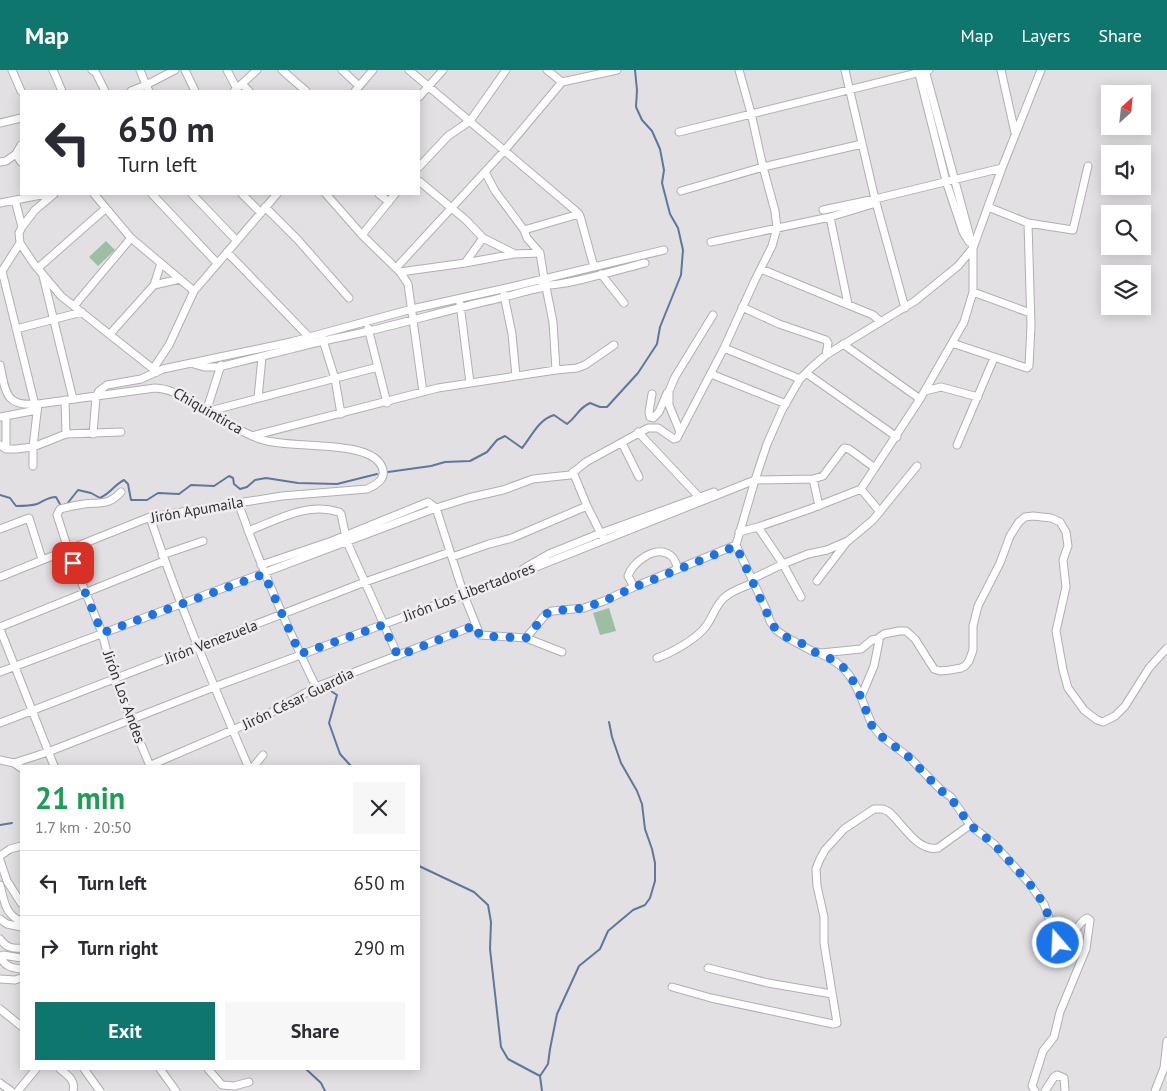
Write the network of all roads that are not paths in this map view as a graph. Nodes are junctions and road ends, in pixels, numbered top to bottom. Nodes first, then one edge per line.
1 (12, 70) edge
2 (53, 70) edge
3 (92, 70) edge
4 (140, 70) edge
5 (175, 70) edge
6 (185, 70) edge
7 (227, 70) edge
8 (257, 70) edge
9 (282, 70) edge
10 (342, 70) edge
11 (373, 70) edge
12 (409, 70) edge
13 (443, 70) edge
14 (506, 70) edge
15 (547, 70) edge
16 (617, 70) edge
17 (739, 70) edge
18 (845, 70) edge
19 (1001, 70) edge
20 (1041, 70) edge
21 (923, 71) edge
22 (562, 82) junction
23 (429, 87) junction
24 (147, 88) edge
25 (238, 88) edge
26 (357, 88) edge
27 (848, 89) junction
28 (21, 90) edge
29 (62, 90) edge
30 (105, 90) edge
31 (195, 90) edge
32 (305, 90) edge
33 (420, 96) edge
34 (751, 113) junction
35 (20, 118) edge
36 (470, 121) junction
37 (0, 123) edge
38 (679, 132) dead end
39 (1016, 134) junction
40 (862, 144) junction
41 (20, 147) edge
42 (505, 150) junction
43 (16, 154) junction
44 (20, 160) edge
45 (0, 162) edge
46 (420, 165) edge
47 (1088, 166) dead end
48 (763, 167) junction
49 (1002, 168) junction
50 (485, 172) junction
51 (951, 181) junction
52 (420, 182) edge
53 (681, 190) dead end
54 (30, 195) edge
55 (53, 195) edge
56 (95, 195) edge
57 (153, 195) edge
58 (193, 195) edge
59 (243, 195) edge
60 (276, 195) edge
61 (329, 195) edge
62 (380, 195) edge
63 (394, 195) edge
64 (15, 200) junction
65 (876, 201) junction
66 (389, 202) junction
67 (0, 203) edge
68 (988, 206) junction
69 (452, 208) junction
70 (105, 209) junction
71 (263, 210) junction
72 (823, 210) dead end
73 (579, 214) junction
74 (830, 218) junction
75 (1028, 223) junction
76 (22, 227) junction
77 (777, 228) junction
78 (524, 230) junction
79 (362, 235) junction
80 (131, 238) junction
81 (482, 238) junction
82 (236, 240) junction
83 (711, 242) dead end
84 (20, 243) junction
85 (973, 248) junction
86 (664, 250) dead end
87 (227, 252) junction
88 (540, 253) junction
89 (514, 254) junction
90 (161, 263) junction
91 (217, 263) junction
92 (465, 263) junction
93 (644, 263) dead end
94 (594, 267) junction
95 (1, 268) edge
96 (761, 269) junction
97 (398, 270) junction
98 (40, 271) junction
99 (601, 274) junction
100 (544, 278) junction
101 (180, 279) junction
102 (0, 280) edge
103 (535, 281) junction
104 (154, 285) junction
105 (546, 287) junction
106 (502, 289) junction
107 (194, 291) junction
108 (973, 292) junction
109 (349, 298) dead end
110 (504, 298) junction
111 (459, 299) junction
112 (624, 303) dead end
113 (848, 304) junction
114 (74, 306) junction
115 (460, 307) junction
116 (742, 307) junction
117 (905, 308) junction
118 (412, 309) junction
119 (82, 312) junction
120 (1030, 313) junction
121 (712, 315) dead end
122 (414, 319) junction
123 (54, 320) junction
124 (366, 322) junction
125 (882, 322) junction
126 (16, 329) junction
127 (369, 331) junction
128 (110, 334) junction
129 (322, 337) junction
130 (310, 338) junction
131 (952, 343) junction
132 (843, 344) junction
133 (614, 345) dead end
134 (291, 346) junction
135 (724, 348) junction
136 (826, 355) junction
137 (262, 357) junction
138 (224, 358) junction
139 (994, 358) junction
140 (194, 364) junction
141 (0, 365) edge
142 (220, 367) junction
143 (378, 367) junction
144 (155, 370) junction
145 (556, 370) junction
146 (806, 373) junction
147 (1, 374) edge
148 (711, 374) junction
149 (516, 376) junction
150 (335, 379) junction
151 (800, 379) junction
152 (470, 383) junction
153 (669, 391) junction
154 (925, 391) junction
155 (423, 392) junction
156 (652, 394) dead end
157 (96, 396) junction
158 (978, 397) junction
159 (258, 398) junction
160 (920, 399) junction
161 (69, 400) junction
162 (386, 403) junction
163 (786, 404) junction
164 (37, 406) junction
165 (206, 412) junction
166 (341, 414) junction
167 (3, 417) edge
168 (121, 432) dead end
169 (638, 432) junction
170 (680, 432) junction
171 (66, 434) junction
172 (93, 434) junction
173 (251, 436) junction
174 (897, 437) junction
175 (622, 443) junction
176 (957, 446) dead end
177 (3, 447) edge
178 (33, 447) junction
179 (380, 461) joint
180 (33, 466) dead end
181 (917, 466) dead end
182 (875, 468) junction
183 (573, 472) junction
184 (638, 477) dead end
185 (813, 479) junction
186 (755, 480) junction
187 (861, 489) junction
188 (121, 492) dead end
189 (701, 499) junction
190 (238, 502) junction
191 (587, 506) junction
192 (819, 506) junction
193 (436, 508) junction
194 (880, 512) junction
195 (150, 517) junction
196 (758, 527) junction
197 (0, 529) edge
198 (248, 531) junction
199 (739, 532) junction
200 (602, 536) junction
201 (347, 538) junction
202 (203, 541) dead end
203 (848, 541) junction
204 (736, 546) junction
205 (68, 549) junction
206 (451, 555) junction
207 (163, 558) junction
208 (42, 559) junction
209 (783, 564) junction
210 (261, 565) junction
211 (678, 569) junction
212 (264, 574) junction
213 (0, 577) edge
214 (753, 581) junction
215 (817, 581) dead end
216 (365, 582) junction
217 (634, 587) junction
218 (85, 592) junction
219 (464, 595) junction
220 (801, 597) dead end
221 (182, 603) junction
222 (282, 615) junction
223 (383, 625) junction
224 (476, 625) junction
225 (0, 628) edge
226 (102, 633) junction
227 (526, 638) junction
228 (878, 638) junction
229 (197, 647) junction
230 (1167, 648) edge
231 (562, 652) dead end
232 (821, 653) junction
233 (300, 654) junction
234 (398, 656) junction
235 (657, 658) dead end
236 (15, 666) junction
237 (0, 672) edge
238 (114, 679) junction
239 (214, 687) junction
240 (316, 688) junction
241 (861, 697) junction
242 (32, 711) junction
243 (131, 720) junction
244 (0, 723) edge
245 (233, 731) junction
246 (48, 752) junction
247 (263, 755) dead end
248 (0, 760) edge
249 (14, 763) junction
250 (54, 765) edge
251 (150, 765) edge
252 (152, 765) edge
253 (248, 765) edge
254 (255, 765) edge
255 (20, 767) edge
256 (970, 825) junction
257 (20, 846) edge
258 (0, 858) edge
259 (0, 885) edge
260 (20, 900) edge
261 (0, 918) edge
262 (20, 920) edge
263 (20, 927) edge
264 (0, 939) edge
265 (20, 948) edge
266 (20, 958) edge
267 (708, 968) dead end
268 (20, 969) edge
269 (20, 978) edge
270 (0, 979) edge
271 (672, 988) dead end
272 (832, 994) junction
273 (0, 1009) edge
274 (20, 1025) edge
275 (1167, 1041) edge
276 (35, 1070) edge
277 (61, 1070) edge
278 (85, 1070) edge
279 (161, 1070) edge
280 (209, 1070) edge
281 (249, 1082) dead end
282 (0, 1083) edge
283 (11, 1091) edge
284 (18, 1091) edge
285 (73, 1091) edge
286 (100, 1091) edge
287 (176, 1091) edge
288 (1035, 1091) edge
289 (1045, 1091) edge
290 (1065, 1091) edge
291 (1154, 1091) edge

1 - 28 street
2 - 29 street
3 - 30 street
4 - 24 street
5 - 24 street
6 - 31 street
7 - 25 street
8 - 25 street
9 - 32 street
10 - 26 street
11 - 26 street
12 - 23 street
13 - 23 street
14 - 36 street
15 - 22 street
16 - 22 street
17 - 34 street
18 - 27 street
19 - 39 street
20 - 39 street
21 - 27 street
21 - 51 street
22 - 42 street
23 - 33 street
23 - 36 street
27 - 34 street
27 - 40 street
34 - 38 street
34 - 48 street
35 - 37 street
36 - 42 street
36 - 46 street
39 - 49 street
40 - 48 street
40 - 65 street
41 - 43 street
42 - 50 street
42 - 73 street
43 - 44 street
43 - 45 street
47 - 75 street
48 - 53 street
48 - 77 street
49 - 51 street
49 - 68 street
50 - 69 street
50 - 78 street
51 - 65 street
51 - 85 street
52 - 69 street
54 - 64 street
55 - 76 street
56 - 70 street
57 - 91 street
58 - 82 street
59 - 71 street
60 - 71 street
61 - 79 street
62 - 66 street
63 - 66 street
64 - 67 street
64 - 76 street
65 - 72 street
65 - 74 street
65 - 117 street
66 - 79 street
68 - 75 street
68 - 85 street
69 - 81 street
69 - 97 street
70 - 80 street
70 - 98 street
71 - 82 street
71 - 109 street
73 - 78 street
73 - 94 street
74 - 77 street
74 - 113 street
75 - 120 street
76 - 84 street
77 - 83 street
77 - 96 street
78 - 88 street
79 - 97 street
80 - 90 street
80 - 114 street
81 - 89 street
81 - 92 street
82 - 87 street
84 - 95 street
84 - 98 street
85 - 108 street
85 - 117 street
86 - 94 street
87 - 91 street
87 - 130 street
88 - 89 street
88 - 100 street
89 - 92 street
90 - 101 street
90 - 104 street
91 - 107 street
92 - 97 street
93 - 99 street
94 - 100 street
95 - 102 street
95 - 126 street
96 - 113 street
96 - 116 street
97 - 118 street
98 - 114 street
98 - 123 street
99 - 105 street
99 - 112 street
100 - 103 street
101 - 104 street
101 - 107 street
103 - 105 street
103 - 106 street
104 - 128 street
105 - 110 street
105 - 145 street
106 - 110 street
106 - 111 street
107 - 144 street
108 - 120 street
108 - 131 street
110 - 115 street
110 - 149 street
111 - 115 street
111 - 118 street
113 - 125 street
114 - 119 street
115 - 122 street
115 - 152 street
116 - 135 street
116 - 136 street
117 - 125 street
118 - 122 street
118 - 124 street
119 - 123 street
119 - 128 street
120 - 139 street
121 - 153 street
122 - 127 street
122 - 155 street
123 - 126 street
123 - 161 street
124 - 127 street
124 - 129 street
125 - 132 street
126 - 164 street
127 - 129 street
127 - 143 street
128 - 144 street
129 - 130 street
129 - 134 street
129 - 150 street
130 - 134 street
131 - 139 street
131 - 154 street
132 - 136 street
132 - 160 street
133 - 145 street
134 - 137 street
134 - 138 street
135 - 148 street
135 - 151 street
136 - 146 street
137 - 142 street
137 - 159 street
138 - 140 street
138 - 142 street
139 - 158 street
140 - 142 street
140 - 144 street
141 - 147 street, Chiquintirca
142 - 165 street
143 - 150 street
143 - 162 street
144 - 157 street
145 - 149 street
146 - 151 street
146 - 174 street
147 - 164 street, Chiquintirca
148 - 163 street
148 - 170 street
149 - 152 street
150 - 159 street
150 - 166 street
151 - 163 street
152 - 155 street
153 - 156 street
153 - 170 street
154 - 158 street
154 - 160 street
155 - 162 street
157 - 161 street, Chiquintirca
157 - 165 street, Chiquintirca
157 - 172 street
158 - 176 street
159 - 165 street
160 - 174 street
161 - 164 street, Chiquintirca
161 - 171 street
162 - 166 street
163 - 186 street
164 - 167 street
164 - 178 street
165 - 173 street, Chiquintirca
166 - 173 street
167 - 177 street
168 - 172 street
169 - 170 street
169 - 175 street
169 - 189 street
171 - 172 street
171 - 178 street
173 - 179 street, Chiquintirca
174 - 182 street
175 - 183 street
175 - 184 street
177 - 178 street
178 - 180 street
179 - 190 street, Jirón Apumaila
181 - 194 street
182 - 185 street
182 - 187 street
183 - 191 street
183 - 193 street
185 - 186 street
185 - 192 street
186 - 189 street, Jirón Los Libertadores
186 - 199 street
187 - 192 street
187 - 194 street
188 - 205 street, Jirón Los Andes
189 - 200 street, Jirón Los Libertadores
190 - 195 street, Jirón Apumaila
190 - 198 street
191 - 200 street
191 - 206 street, Jirón Venezuela
192 - 196 street
193 - 201 street
193 - 206 street
194 - 203 street
195 - 205 street, Jirón Apumaila
195 - 207 street
196 - 199 street
196 - 209 street
197 - 208 street
198 - 201 street
198 - 210 street
199 - 204 street
200 - 219 street, Jirón Los Libertadores
201 - 210 street
201 - 212 street
201 - 216 street
202 - 207 street
203 - 209 street
203 - 215 street
204 - 211 street
204 - 214 street
205 - 208 street, Jirón Apumaila
205 - 218 street, Jirón Los Andes
206 - 216 street, Jirón Venezuela
206 - 219 street
207 - 218 street
207 - 221 street
208 - 213 street, Jirón Apumaila
209 - 214 street
209 - 220 street
210 - 212 street
211 - 217 street
211 - 217 street
212 - 221 street
212 - 222 street
214 - 232 street
214 - 235 street
216 - 222 street, Jirón Venezuela
216 - 223 street
217 - 227 street
218 - 225 street
218 - 226 street, Jirón Los Andes
219 - 223 street, Jirón Los Libertadores
219 - 224 street
221 - 226 street
221 - 229 street
222 - 229 street, Jirón Venezuela
222 - 233 street
223 - 233 street, Jirón Los Libertadores
223 - 234 street
224 - 227 street
224 - 234 street, Jirón César Guardia
225 - 236 street
226 - 236 street
226 - 238 street, Jirón Los Andes
227 - 231 street
228 - 230 street
228 - 232 street
228 - 241 street
229 - 238 street, Jirón Venezuela
229 - 239 street
232 - 241 street
233 - 239 street, Jirón Los Libertadores
233 - 240 street
234 - 240 street, Jirón César Guardia
236 - 237 street
236 - 242 street
238 - 242 street, Jirón Venezuela
238 - 243 street, Jirón Los Andes
239 - 243 street, Jirón Los Libertadores
239 - 245 street
240 - 245 street, Jirón César Guardia
241 - 256 street
242 - 244 street, Jirón Venezuela
242 - 246 street
243 - 246 street, Jirón Los Libertadores
243 - 251 street, Jirón Los Andes
245 - 252 street, Jirón César Guardia
245 - 253 street
246 - 249 street, Jirón Los Libertadores
246 - 250 street
247 - 254 street
248 - 249 street
249 - 255 street
256 - 272 street
256 - 288 street
257 - 258 street
258 - 260 street
259 - 262 street
261 - 263 street
264 - 265 street
266 - 268 street
267 - 272 street
269 - 270 street
271 - 272 street
273 - 274 street
275 - 291 street
276 - 284 street
277 - 285 street
278 - 286 street
279 - 287 street
280 - 281 street
282 - 283 street
289 - 290 street

